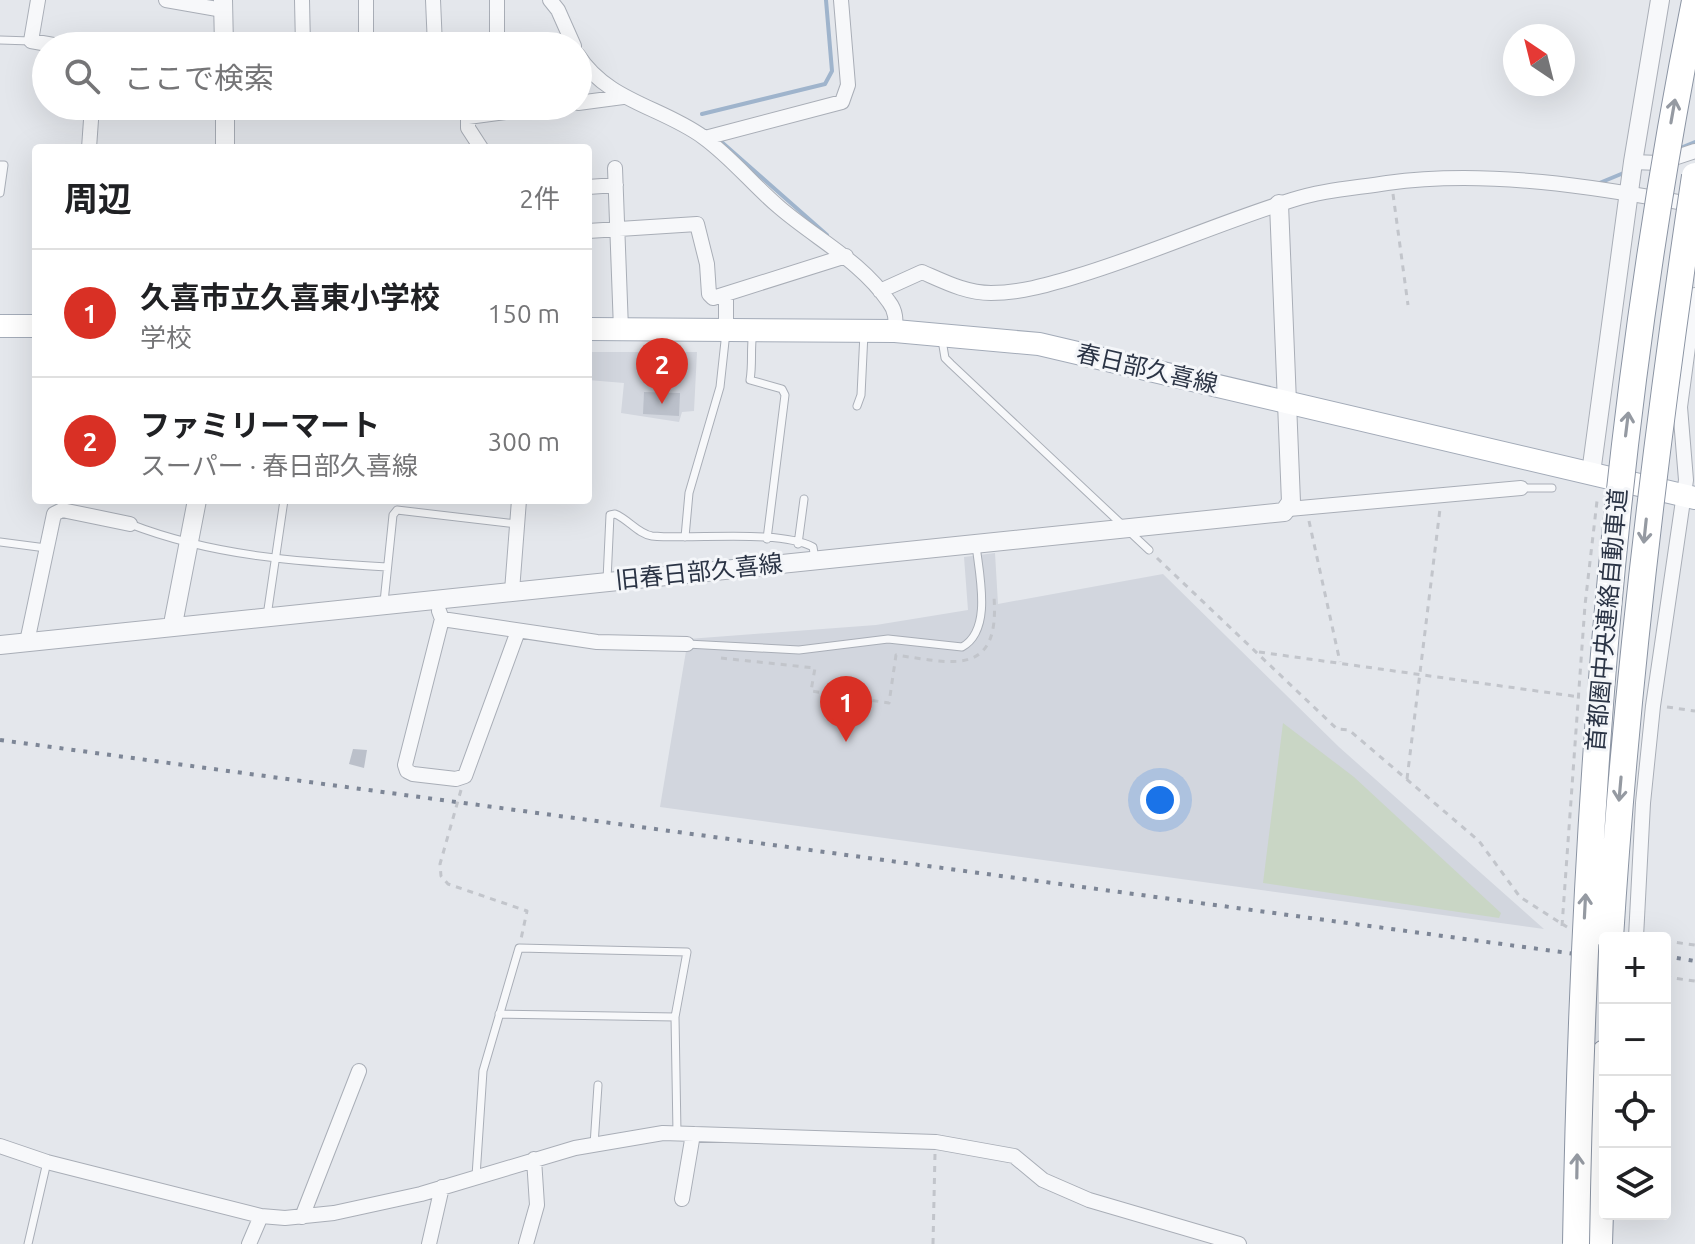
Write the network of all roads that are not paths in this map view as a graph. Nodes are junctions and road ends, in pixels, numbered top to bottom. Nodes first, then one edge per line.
1 (38, 0) edge
2 (166, 0) edge
3 (302, 0) edge
4 (366, 0) edge
5 (433, 0) edge
6 (497, 0) edge
7 (550, 0) edge
8 (841, 0) edge
9 (1660, 0) edge
10 (1695, 1) edge
11 (223, 5) edge
12 (33, 32) edge
13 (224, 32) edge
14 (303, 32) edge
15 (366, 32) edge
16 (434, 32) edge
17 (497, 32) edge
18 (568, 32) edge
19 (32, 35) edge
20 (0, 40) edge
21 (31, 41) joint
22 (592, 74) edge
23 (623, 97) junction
24 (592, 101) edge
25 (91, 120) edge
26 (225, 120) edge
27 (468, 120) edge
28 (705, 138) junction
29 (89, 144) edge
30 (225, 144) edge
31 (478, 144) edge
32 (1694, 160) edge
33 (1633, 162) junction
34 (0, 165) edge
35 (615, 168) dead end
36 (616, 185) junction
37 (592, 187) edge
38 (1629, 192) junction
39 (0, 193) edge
40 (1649, 197) junction
41 (1279, 204) junction
42 (1695, 205) edge
43 (619, 230) junction
44 (592, 231) edge
45 (846, 256) junction
46 (880, 291) junction
47 (726, 295) junction
48 (1695, 295) edge
49 (0, 326) edge
50 (32, 326) edge
51 (592, 329) edge
52 (621, 329) junction
53 (726, 329) junction
54 (753, 330) junction
55 (864, 331) junction
56 (895, 331) junction
57 (942, 334) junction
58 (1287, 402) junction
59 (857, 406) dead end
60 (1591, 473) junction
61 (1521, 488) joint
62 (1552, 488) dead end
63 (1690, 496) edge
64 (804, 499) dead end
65 (196, 504) edge
66 (283, 504) edge
67 (519, 504) edge
68 (1297, 510) junction
69 (130, 524) joint
70 (517, 524) junction
71 (1125, 528) junction
72 (685, 537) junction
73 (767, 539) junction
74 (189, 540) junction
75 (0, 542) edge
76 (976, 543) junction
77 (798, 544) junction
78 (46, 548) junction
79 (1149, 550) road end
80 (273, 560) junction
81 (815, 560) junction
82 (387, 567) junction
83 (607, 582) junction
84 (512, 591) junction
85 (437, 599) junction
86 (384, 605) junction
87 (267, 616) junction
88 (442, 619) junction
89 (173, 624) junction
90 (518, 631) junction
91 (27, 642) junction
92 (687, 644) joint
93 (0, 645) edge
94 (1623, 932) edge
95 (1624, 932) edge
96 (499, 1014) junction
97 (675, 1017) junction
98 (359, 1071) dead end
99 (1604, 1076) edge
100 (598, 1085) dead end
101 (685, 1133) junction
102 (594, 1145) junction
103 (0, 1146) edge
104 (534, 1159) junction
105 (47, 1162) junction
106 (476, 1176) junction
107 (442, 1187) junction
108 (682, 1199) dead end
109 (261, 1216) junction
110 (302, 1217) junction
111 (28, 1244) edge
112 (249, 1244) edge
113 (429, 1244) edge
114 (526, 1244) edge
115 (1239, 1244) edge
116 (1576, 1244) edge
117 (1599, 1244) edge

1 - 12 street
2 - 11 street
3 - 14 street
4 - 15 street
5 - 16 street
6 - 17 street
7 - 18 street
8 - 28 street
9 - 33 street
116 -> 10 highway, 首都圏中央連絡自動車道, bridge
11 - 13 street
19 - 21 street
20 - 21 lane
22 - 23 street
23 - 24 street
23 - 28 street
25 - 29 street
26 - 30 street
27 - 31 street
28 - 45 street
32 - 33 street
32 - 40 lane
32 -> 94 highway, 首都圏中央連絡自動車道, bridge
33 - 38 street
34 - 39 lane
35 - 36 street
36 - 37 street
36 - 43 street
38 - 40 street
38 - 41 street
38 - 60 street
40 - 42 street
41 - 46 street
41 - 58 street
43 - 44 street
43 - 47 street
43 - 52 street
45 - 46 street
45 - 47 street
46 - 56 street
47 - 53 street
48 - 63 street
49 - 50 main road
51 - 52 main road, 春日部久喜線
52 - 53 main road, 春日部久喜線
53 - 54 main road, 春日部久喜線
53 - 72 lane
54 - 55 main road, 春日部久喜線
54 - 73 lane
55 - 56 main road, 春日部久喜線
55 - 59 lane
56 - 57 main road, 春日部久喜線
57 - 58 main road, 春日部久喜線
57 - 71 lane
58 - 60 main road, 春日部久喜線
58 - 68 street
60 - 63 main road, 春日部久喜線
61 - 62 lane
61 - 68 street
63 - 95 street
64 - 77 lane
65 - 74 street
66 - 80 lane
67 - 70 street
68 - 71 street, 旧春日部久喜線
69 - 74 lane
69 - 78 street
70 - 82 lane
70 - 84 street
71 - 76 street, 旧春日部久喜線
71 - 79 lane
72 - 73 lane
72 - 83 lane
73 - 77 lane
74 - 80 lane
74 - 89 street
75 - 78 lane
76 - 81 street, 旧春日部久喜線
76 - 92 lane
77 - 81 lane
78 - 91 street
80 - 82 lane
80 - 87 lane
81 - 83 street, 旧春日部久喜線
82 - 86 lane
83 - 84 street, 旧春日部久喜線
84 - 85 street, 旧春日部久喜線
85 - 86 street, 旧春日部久喜線
85 - 88 street
86 - 87 street, 旧春日部久喜線
87 - 89 street, 旧春日部久喜線
88 - 90 street
88 - 90 street
89 - 91 street, 旧春日部久喜線
90 - 92 street
91 - 93 street, 旧春日部久喜線
96 - 97 lane
96 - 97 lane
96 - 106 lane
97 - 101 lane
98 - 110 street
99 - 117 highway
100 - 102 lane
101 - 102 street
101 - 108 street
101 - 115 street
102 - 104 street
103 - 105 street
104 - 106 street
104 - 114 street
105 - 109 street
105 - 111 lane
106 - 107 street
107 - 110 street
107 - 113 street
109 - 110 street
109 - 112 street

